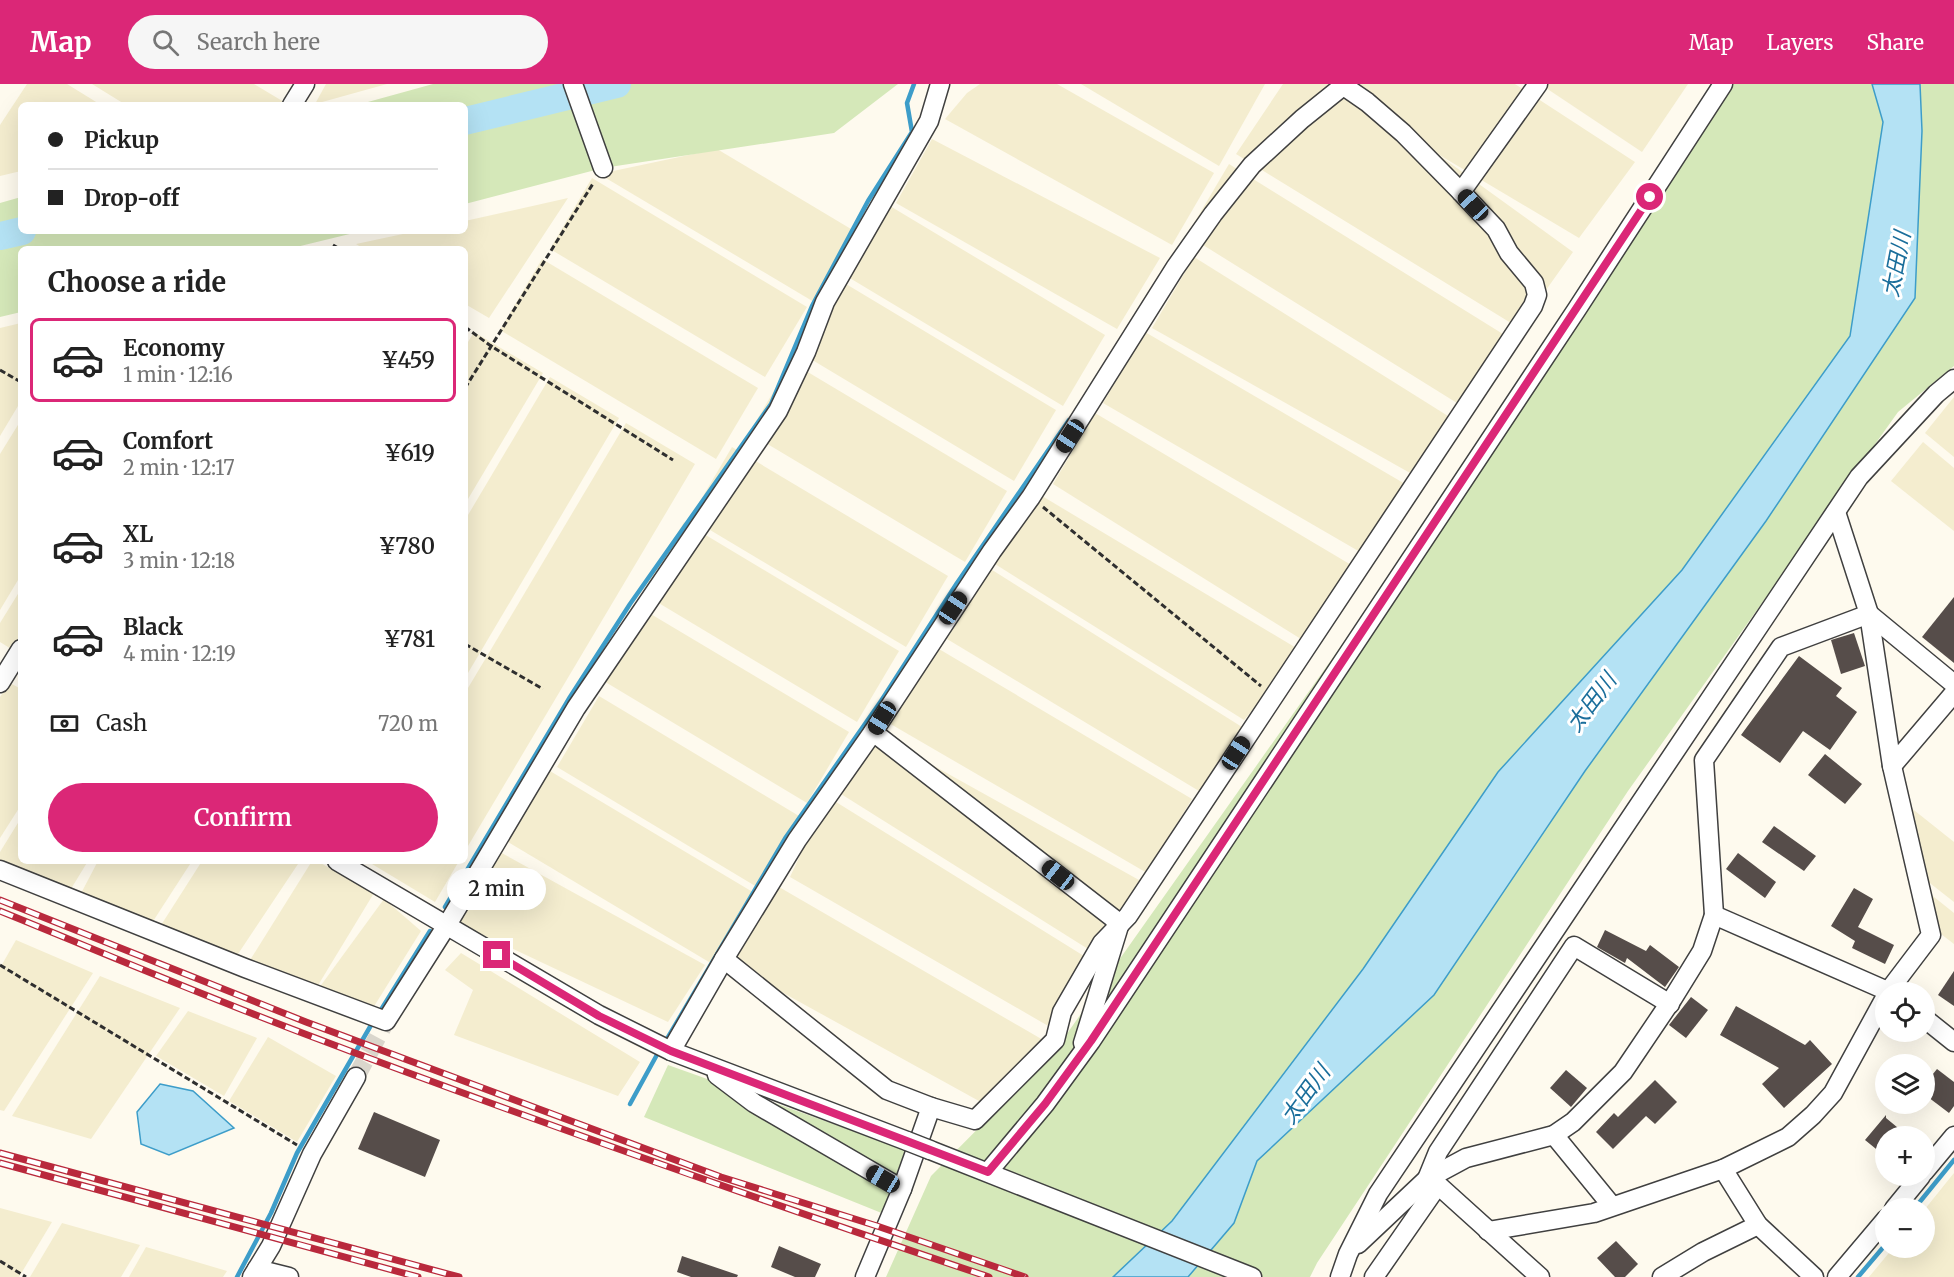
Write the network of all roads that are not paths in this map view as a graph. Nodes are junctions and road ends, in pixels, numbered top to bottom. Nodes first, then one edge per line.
1 (305, 84) edge
2 (573, 84) edge
3 (939, 84) edge
4 (1538, 84) edge
5 (1723, 84) edge
6 (1342, 85) edge
7 (294, 102) edge
8 (603, 168) road end
9 (1461, 192) junction
10 (1954, 379) edge
11 (1836, 512) junction
12 (1869, 615) junction
13 (14, 659) edge
14 (0, 683) edge
15 (1954, 684) edge
16 (1954, 693) edge
17 (873, 732) junction
18 (1892, 766) junction
19 (342, 864) edge
20 (0, 870) edge
21 (1714, 915) junction
22 (447, 925) junction
23 (1119, 926) junction
24 (724, 959) junction
25 (1896, 982) edge
26 (1875, 987) edge
27 (1670, 1004) junction
28 (1875, 1017) edge
29 (1935, 1026) edge
30 (1954, 1041) edge
31 (671, 1051) junction
32 (1080, 1057) junction
33 (710, 1066) junction
34 (356, 1077) tunnel mouth
35 (931, 1107) junction
36 (1554, 1135) junction
37 (1954, 1136) edge
38 (1935, 1159) edge
39 (1723, 1169) junction
40 (991, 1173) junction
41 (1432, 1182) junction
42 (1913, 1186) edge
43 (902, 1189) junction
44 (1903, 1198) edge
45 (1612, 1206) junction
46 (1758, 1225) junction
47 (1488, 1231) junction
48 (1875, 1232) edge
49 (1348, 1254) junction
50 (255, 1273) edge
51 (289, 1277) edge
52 (865, 1277) edge
53 (1252, 1277) edge
54 (1340, 1277) edge
55 (1374, 1277) edge
56 (1540, 1277) edge
57 (1662, 1277) edge
58 (1814, 1277) edge
59 (1837, 1277) edge

1 - 7 street
2 - 8 street
3 - 22 street
4 - 9 street
5 - 32 street
6 - 9 street
6 - 17 street
9 - 23 street
10 - 11 street
11 - 12 street
11 - 49 street
12 - 15 street
12 - 18 street
12 - 21 street
13 - 14 street
16 - 18 street
17 - 23 street
17 - 24 street
18 - 25 street
19 - 22 street
20 - 22 street
21 - 26 street
21 - 27 street
22 - 31 street
23 - 32 street
23 - 35 street
24 - 31 street
24 - 35 street
27 - 36 street
27 - 41 street
28 - 39 street
29 - 30 street
31 - 33 street
32 - 40 street
33 - 40 street, bridge
33 - 43 street
34 - 50 street
35 - 43 street
36 - 41 street
36 - 45 street
37 - 38 street
39 - 45 street
39 - 46 street
40 - 53 street
41 - 47 street
41 - 49 street
41 - 55 street
42 - 44 street
43 - 52 street
45 - 47 street
46 - 57 street
46 - 58 street
47 - 56 street
48 - 59 street
49 - 54 street
50 - 51 street

